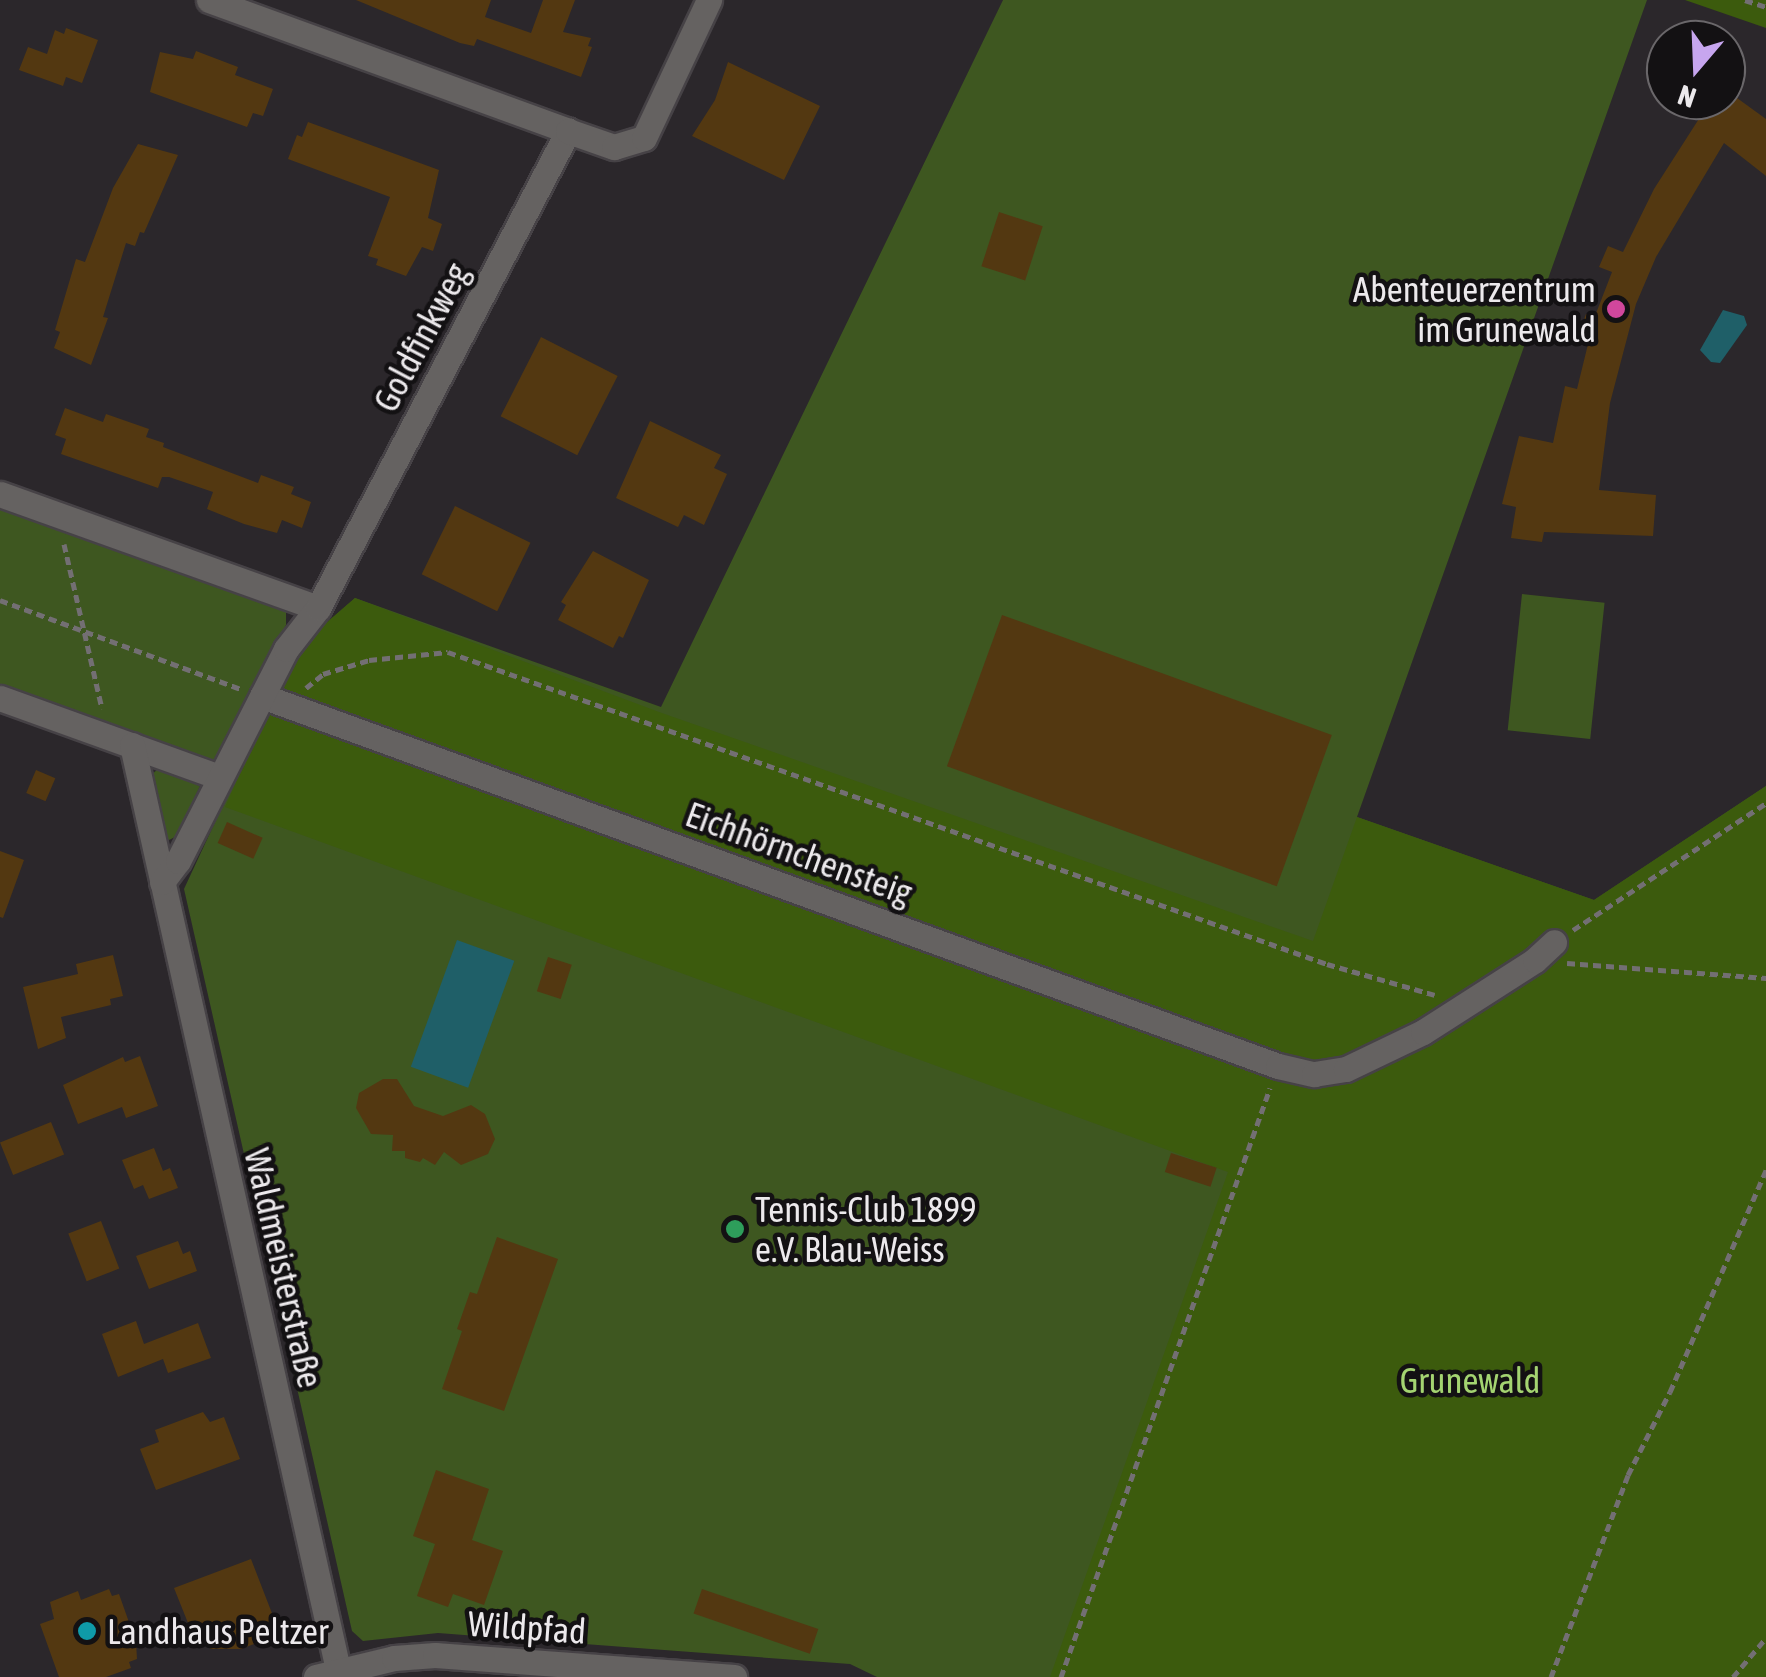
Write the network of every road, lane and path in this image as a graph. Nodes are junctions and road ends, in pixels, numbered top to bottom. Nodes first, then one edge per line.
1 (209, 0) edge
2 (708, 0) edge
3 (1746, 0) edge
4 (1766, 7) edge
5 (568, 130) junction
6 (0, 494) edge
7 (62, 532) dead end
8 (0, 600) edge
9 (318, 608) junction
10 (84, 630) junction
11 (0, 698) edge
12 (274, 700) junction
13 (120, 740) junction
14 (219, 777) junction
15 (1766, 803) edge
16 (162, 882) junction
17 (1554, 942) joint
18 (1534, 960) junction
19 (1766, 978) edge
20 (1467, 1004) junction
21 (1278, 1066) junction
22 (1766, 1170) edge
23 (1766, 1638) edge
24 (327, 1673) edge
25 (734, 1677) edge
26 (1061, 1677) edge
27 (1551, 1677) edge
28 (1733, 1677) edge

1 - 5 street
2 - 5 street
3 - 4 path
5 - 9 street, Goldfinkweg
6 - 9 street
7 - 10 path
8 - 10 path
9 - 12 street, Goldfinkweg
10 - 12 path
10 - 13 path
11 - 13 street
12 - 14 street, Goldfinkweg
12 - 20 path
12 - 21 street, Eichhörnchensteig
13 - 14 street
13 - 16 street, Waldmeisterstraße
14 - 16 street
15 - 17 path
16 - 24 street, Waldmeisterstraße
17 - 18 street, Eichhörnchensteig
18 - 19 path
18 - 20 street, Eichhörnchensteig
20 - 21 street, Eichhörnchensteig
21 - 26 path
22 - 27 path
23 - 28 path
24 - 25 street, Wildpfad

